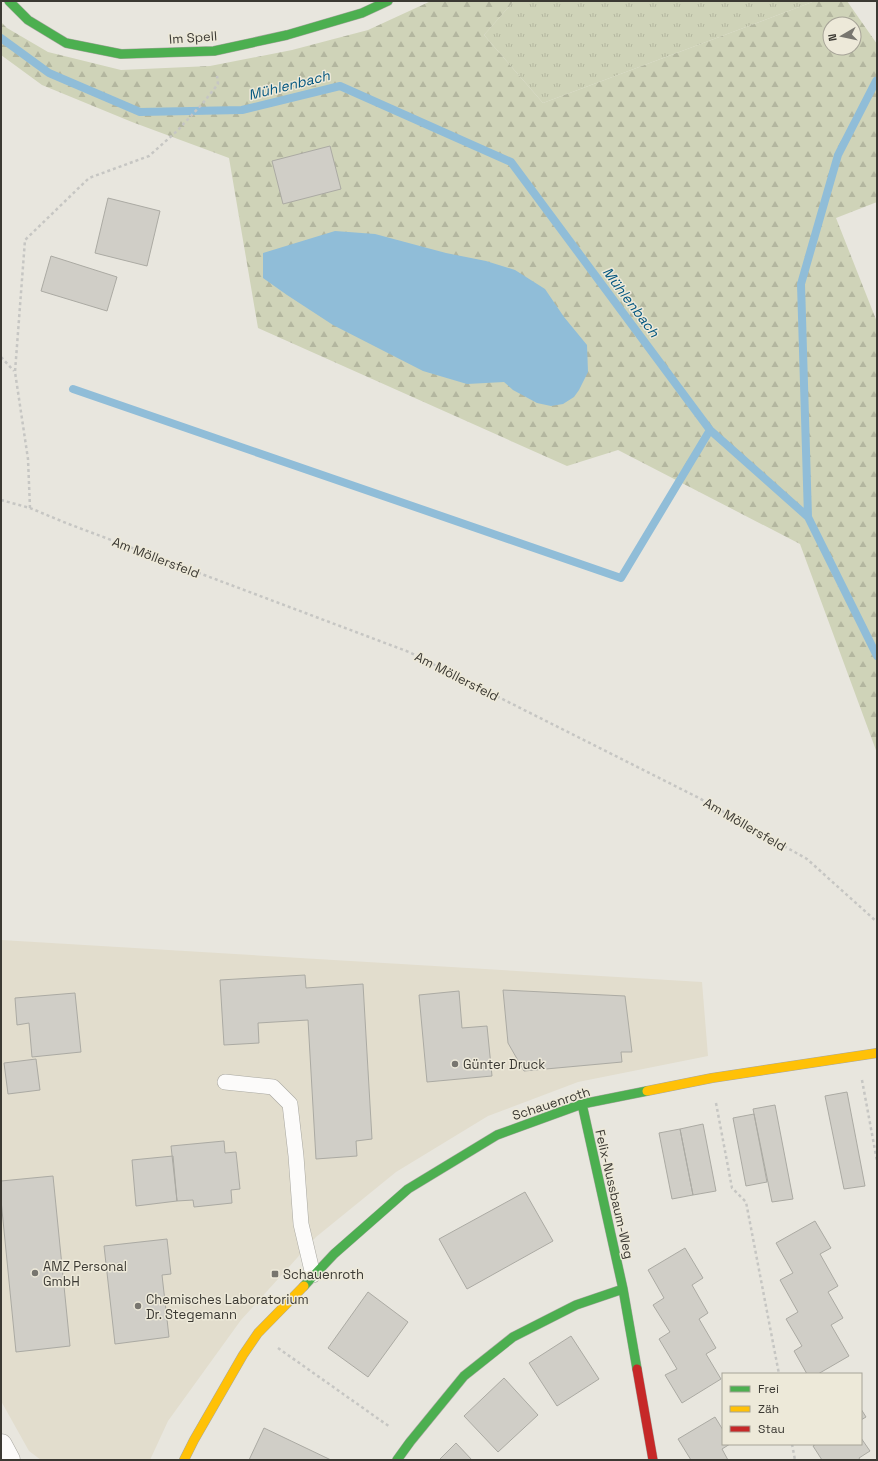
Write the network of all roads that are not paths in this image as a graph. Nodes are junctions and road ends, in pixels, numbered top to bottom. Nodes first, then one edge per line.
1 (9, 1) edge
2 (388, 1) edge
3 (877, 1053) edge
4 (225, 1082) dead end
5 (582, 1104) junction
6 (313, 1275) junction
7 (623, 1289) junction
8 (1, 1445) edge
9 (9, 1460) edge
10 (184, 1460) edge
11 (397, 1460) edge
12 (653, 1460) edge

1 - 2 street, Im Spell
3 - 5 street, Schauenroth
4 - 6 lane
5 - 6 street, Schauenroth
5 - 7 street, Felix-Nussbaum-Weg
6 - 10 street, Schauenroth
7 - 11 street
7 - 12 street, Felix-Nussbaum-Weg
8 - 9 street

